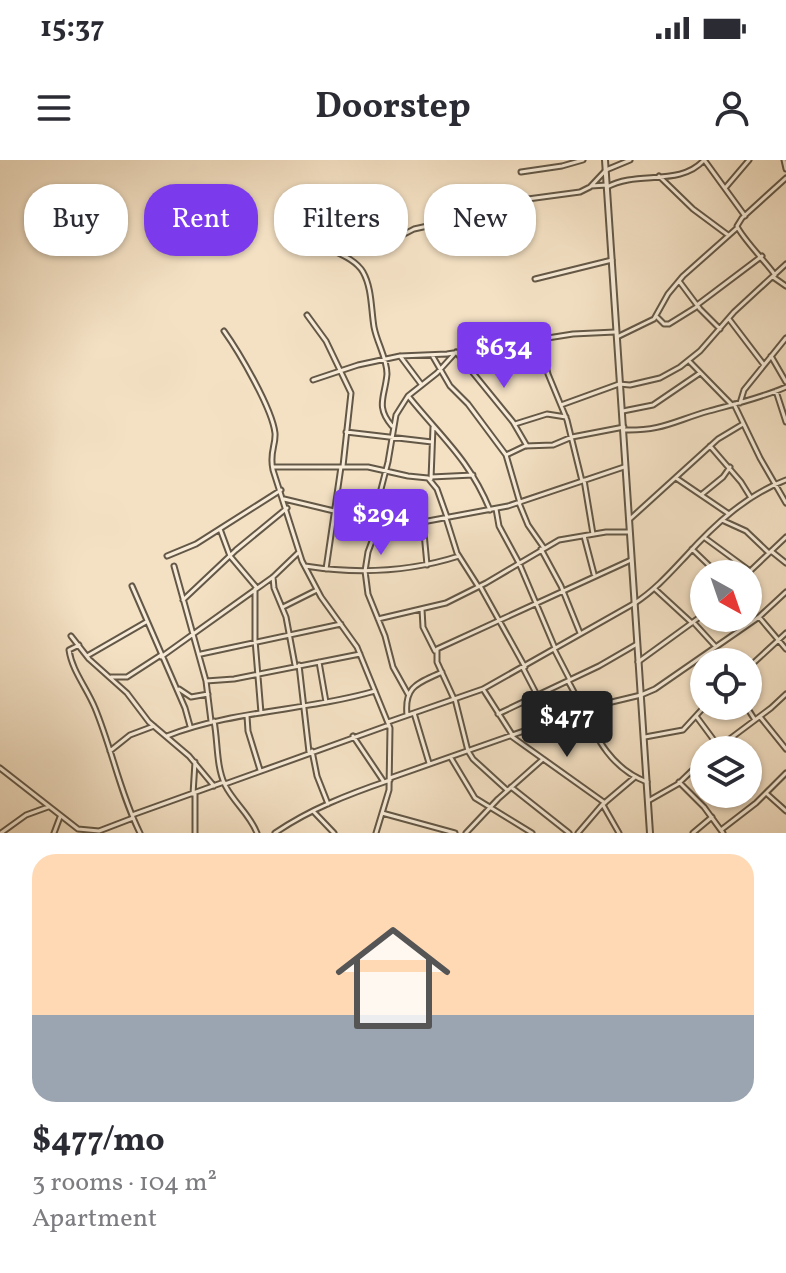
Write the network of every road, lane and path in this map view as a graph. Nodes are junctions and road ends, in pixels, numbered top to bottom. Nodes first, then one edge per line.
1 (580, 160) edge
2 (605, 160) edge
3 (630, 160) edge
4 (704, 160) edge
5 (749, 160) edge
6 (784, 160) edge
7 (786, 169) edge
8 (606, 170) junction
9 (521, 172) dead end
10 (659, 176) junction
11 (786, 178) edge
12 (607, 186) junction
13 (590, 187) junction
14 (725, 189) junction
15 (745, 216) junction
16 (737, 228) junction
17 (728, 235) junction
18 (762, 256) junction
19 (612, 260) junction
20 (786, 264) edge
21 (774, 276) junction
22 (535, 279) dead end
23 (679, 281) junction
24 (786, 286) edge
25 (697, 306) junction
26 (307, 315) dead end
27 (657, 316) junction
28 (729, 319) junction
29 (720, 329) junction
30 (224, 331) dead end
31 (617, 335) junction
32 (786, 338) edge
33 (540, 339) junction
34 (456, 352) junction
35 (432, 355) junction
36 (400, 356) junction
37 (771, 356) junction
38 (385, 359) junction
39 (689, 361) junction
40 (764, 365) junction
41 (440, 369) junction
42 (342, 370) junction
43 (700, 373) junction
44 (313, 380) dead end
45 (421, 384) junction
46 (619, 384) junction
47 (786, 384) edge
48 (776, 391) junction
49 (408, 396) junction
50 (735, 404) junction
51 (561, 405) junction
52 (622, 411) junction
53 (566, 417) junction
54 (786, 422) edge
55 (514, 424) junction
56 (743, 424) junction
57 (433, 425) junction
58 (393, 427) junction
59 (624, 429) junction
60 (346, 432) junction
61 (572, 437) junction
62 (392, 439) junction
63 (432, 442) junction
64 (527, 446) junction
65 (710, 446) junction
66 (506, 455) junction
67 (272, 467) junction
68 (342, 467) junction
69 (626, 467) junction
70 (730, 467) junction
71 (386, 470) junction
72 (473, 475) junction
73 (431, 478) junction
74 (676, 478) junction
75 (786, 480) edge
76 (583, 481) junction
77 (776, 484) junction
78 (281, 490) junction
79 (701, 495) junction
80 (751, 498) junction
81 (284, 499) junction
82 (519, 503) junction
83 (786, 503) edge
84 (287, 508) junction
85 (496, 509) junction
86 (334, 510) junction
87 (490, 510) junction
88 (379, 514) junction
89 (729, 514) junction
90 (446, 517) junction
91 (629, 519) junction
92 (722, 520) junction
93 (423, 522) junction
94 (220, 529) junction
95 (629, 532) junction
96 (593, 534) junction
97 (374, 535) junction
98 (584, 536) junction
99 (704, 537) junction
100 (786, 537) edge
101 (542, 548) junction
102 (692, 549) junction
103 (299, 552) junction
104 (770, 552) junction
105 (167, 556) dead end
106 (230, 556) junction
107 (459, 556) junction
108 (632, 559) junction
109 (703, 560) edge
110 (734, 560) edge
111 (762, 560) edge
112 (519, 563) junction
113 (786, 563) edge
114 (427, 565) junction
115 (174, 566) dead end
116 (305, 566) junction
117 (326, 569) junction
118 (365, 571) junction
119 (594, 575) junction
120 (273, 577) junction
121 (132, 586) dead end
122 (480, 587) junction
123 (256, 588) junction
124 (655, 589) junction
125 (317, 590) junction
126 (563, 590) junction
127 (784, 593) edge
128 (183, 600) junction
129 (786, 601) edge
130 (535, 602) junction
131 (635, 603) junction
132 (283, 607) junction
133 (422, 609) junction
134 (762, 614) edge
135 (378, 619) junction
136 (690, 620) edge
137 (762, 620) edge
138 (498, 621) junction
139 (146, 622) junction
140 (341, 624) junction
141 (690, 625) edge
142 (702, 632) edge
143 (738, 632) edge
144 (786, 633) edge
145 (580, 634) junction
146 (194, 635) junction
147 (288, 635) junction
148 (71, 636) dead end
149 (778, 639) junction
150 (255, 642) junction
151 (638, 644) junction
152 (79, 645) junction
153 (716, 647) joint
154 (555, 649) junction
155 (786, 649) edge
156 (435, 651) junction
157 (360, 654) junction
158 (762, 654) edge
159 (199, 655) junction
160 (161, 656) junction
161 (87, 657) junction
162 (319, 662) junction
163 (638, 662) junction
164 (297, 666) junction
165 (690, 666) edge
166 (524, 667) junction
167 (442, 672) junction
168 (258, 674) junction
169 (110, 677) junction
170 (569, 680) junction
171 (206, 681) junction
172 (176, 687) junction
173 (483, 689) junction
174 (375, 691) junction
175 (208, 694) junction
176 (408, 694) junction
177 (786, 694) edge
178 (538, 695) junction
179 (641, 695) junction
180 (455, 699) junction
181 (781, 699) junction
182 (326, 702) junction
183 (786, 703) edge
184 (304, 707) junction
185 (583, 710) junction
186 (414, 713) junction
187 (261, 714) junction
188 (498, 714) junction
189 (407, 715) junction
190 (762, 715) edge
191 (247, 716) junction
192 (691, 720) edge
193 (755, 720) edge
194 (760, 720) edge
195 (212, 722) junction
196 (548, 722) junction
197 (388, 724) junction
198 (154, 726) junction
199 (191, 727) junction
200 (167, 736) junction
201 (353, 736) junction
202 (512, 736) junction
203 (733, 736) edge
204 (644, 737) junction
205 (786, 749) edge
206 (109, 751) junction
207 (468, 751) junction
208 (311, 752) junction
209 (451, 758) junction
210 (543, 759) junction
211 (195, 762) junction
212 (429, 764) junction
213 (1, 771) edge
214 (260, 771) junction
215 (690, 772) edge
216 (786, 773) edge
217 (635, 777) junction
218 (390, 779) junction
219 (384, 782) junction
220 (647, 782) junction
221 (679, 782) junction
222 (225, 783) junction
223 (214, 786) junction
224 (509, 789) junction
225 (766, 793) junction
226 (194, 794) junction
227 (648, 801) junction
228 (328, 804) junction
229 (604, 804) junction
230 (48, 807) junction
231 (489, 809) junction
232 (313, 811) junction
233 (786, 811) edge
234 (382, 813) junction
235 (132, 816) junction
236 (60, 817) junction
237 (712, 817) junction
238 (8, 831) edge
239 (81, 831) edge
240 (648, 832) edge
241 (722, 832) edge
242 (1, 833) edge
243 (54, 833) edge
244 (140, 833) edge
245 (195, 833) edge
246 (257, 833) edge
247 (275, 833) edge
248 (334, 833) edge
249 (376, 833) edge
250 (455, 833) edge
251 (466, 833) edge
252 (532, 833) edge
253 (569, 833) edge
254 (578, 833) edge
255 (619, 833) edge
256 (693, 833) edge

1 - 9 street
2 - 8 street
3 - 8 street
4 - 10 street
4 - 14 street
5 - 14 street
6 - 7 street
8 - 12 street
8 - 13 street
10 - 12 street
10 - 17 street
11 - 15 street
12 - 13 street
12 - 19 street
13 - 38 street
14 - 15 street
15 - 16 street
16 - 17 street
16 - 18 street
17 - 23 street
18 - 21 street
18 - 25 street
19 - 22 street
19 - 31 street
20 - 21 street
21 - 24 street
21 - 28 street
23 - 25 street
23 - 27 street
25 - 27 street
25 - 29 street
26 - 42 street
27 - 31 street
28 - 29 street
28 - 40 street
29 - 39 street
30 - 67 street
31 - 33 street
31 - 46 street
32 - 37 street
33 - 34 street
33 - 51 street
34 - 35 street
34 - 41 street
34 - 55 street
35 - 36 street
35 - 41 street
36 - 38 street
36 - 45 street
37 - 40 street
37 - 47 street
38 - 42 street
38 - 58 street
39 - 43 street
39 - 46 street
40 - 50 street
41 - 45 street
41 - 66 street
42 - 44 street
42 - 60 street
43 - 50 street
43 - 52 street
45 - 49 street
46 - 51 street
46 - 52 street
47 - 48 street
48 - 50 street
48 - 54 street
49 - 57 street
49 - 58 street
50 - 56 street
50 - 59 street
51 - 53 street
52 - 59 street
53 - 55 street
53 - 61 street
55 - 64 street
56 - 65 street
56 - 77 street
57 - 63 street
57 - 72 street
58 - 62 street
59 - 61 street
59 - 69 street
60 - 62 street
60 - 68 street
61 - 64 street
61 - 76 street
62 - 63 street
62 - 71 street
63 - 73 street
64 - 66 street
65 - 70 street
65 - 74 street
66 - 82 street
67 - 68 street
67 - 78 street
68 - 71 street
68 - 86 street
69 - 76 street
69 - 91 street
70 - 79 street
70 - 80 street
71 - 73 street
71 - 88 street
72 - 73 street
72 - 87 street
73 - 90 street
74 - 79 street
74 - 91 street
75 - 77 street
76 - 82 street
76 - 96 street
77 - 80 street
77 - 83 street
78 - 81 street
78 - 94 street
79 - 89 street
80 - 89 street
81 - 84 street
81 - 86 street
82 - 85 street
82 - 101 street
84 - 103 street
84 - 106 street
85 - 87 street
85 - 112 street
86 - 88 street
86 - 117 street
87 - 90 street
88 - 97 street
89 - 92 street
90 - 93 street
90 - 107 street
91 - 95 street
92 - 99 street
92 - 104 street
93 - 97 street
93 - 114 street
94 - 105 street
94 - 106 street
95 - 96 street
95 - 108 street
96 - 98 street
97 - 118 street
98 - 101 street
98 - 119 street
99 - 102 street
99 - 110 street
100 - 104 street
101 - 112 street
101 - 126 street
102 - 109 street
102 - 124 street
103 - 116 street
103 - 120 street
104 - 111 street
104 - 113 street
106 - 123 street
106 - 128 street
107 - 114 street
107 - 122 street
108 - 119 street
108 - 131 street
112 - 122 street
112 - 130 street
114 - 118 street
115 - 128 street
116 - 117 street
116 - 125 street
117 - 118 street
118 - 135 street
119 - 126 street
120 - 123 street
120 - 132 street
121 - 139 street
122 - 133 street
122 - 138 street
123 - 146 street
123 - 150 street
124 - 131 street
124 - 136 street
125 - 132 street
125 - 140 street
126 - 130 street
126 - 145 street
127 - 129 street
127 - 134 street
128 - 146 street
130 - 138 street
130 - 154 street
131 - 145 street
131 - 151 street
132 - 147 street
133 - 135 street
133 - 156 street
135 - 176 street
137 - 149 street
138 - 156 street
138 - 166 street
139 - 160 street
139 - 161 street
140 - 147 street
140 - 157 street
141 - 163 street
142 - 153 street
143 - 153 street
144 - 149 street
145 - 154 street
146 - 159 street
146 - 160 street
147 - 150 street
147 - 164 street
148 - 152 street
149 - 155 street
149 - 158 street
150 - 159 street
150 - 168 street
151 - 163 street
151 - 170 street
152 - 161 street
152 - 206 street
154 - 166 street
154 - 170 street
156 - 167 street
157 - 162 street
157 - 174 street
159 - 171 street
160 - 169 street
160 - 172 street
161 - 169 street
162 - 164 street
162 - 182 street
163 - 179 street
164 - 168 street
164 - 184 street
165 - 179 street
166 - 173 street
166 - 178 street
167 - 176 street
167 - 180 street
168 - 171 street
168 - 187 street
169 - 198 street
170 - 178 street
170 - 185 street
171 - 175 street
172 - 175 street
172 - 199 street
173 - 180 street
173 - 188 street
174 - 182 street
174 - 197 street
175 - 195 street
176 - 189 street
177 - 181 street
178 - 188 street
178 - 196 street
179 - 185 street
179 - 204 street
180 - 186 street
180 - 207 street
181 - 183 street
181 - 190 street
182 - 184 street
184 - 187 street
184 - 208 street
185 - 196 street
185 - 217 street
186 - 189 street
186 - 212 street
187 - 191 street
188 - 202 street
189 - 197 street
191 - 195 street
191 - 214 street
192 - 204 street
193 - 203 street
194 - 205 street
195 - 199 street
195 - 222 street
196 - 202 street
197 - 201 street
197 - 218 street
198 - 200 street
198 - 206 street
199 - 200 street
200 - 211 street
201 - 208 street
201 - 219 street
202 - 207 street
202 - 210 street
204 - 220 street
206 - 235 street
207 - 209 street
207 - 224 street
208 - 214 street
208 - 228 street
209 - 212 street
209 - 231 street
210 - 224 street
210 - 229 street
211 - 223 street
211 - 226 street
212 - 218 street
213 - 230 street
214 - 222 street
215 - 221 street
216 - 225 street
217 - 220 street
217 - 229 street
218 - 219 street
218 - 234 street
219 - 228 street
220 - 227 street
221 - 227 street
221 - 237 street
222 - 223 street
222 - 246 street
223 - 226 street
224 - 231 street
224 - 253 street
225 - 233 street
225 - 241 street
226 - 235 street
226 - 245 street
227 - 240 street
228 - 232 street
229 - 254 street
229 - 255 street
230 - 236 street
230 - 238 street
231 - 251 street
231 - 252 street
232 - 247 street
232 - 248 street
234 - 249 street
234 - 250 street
235 - 239 street
235 - 244 street
236 - 239 street
236 - 243 street
237 - 241 street
237 - 256 street
238 - 242 street

